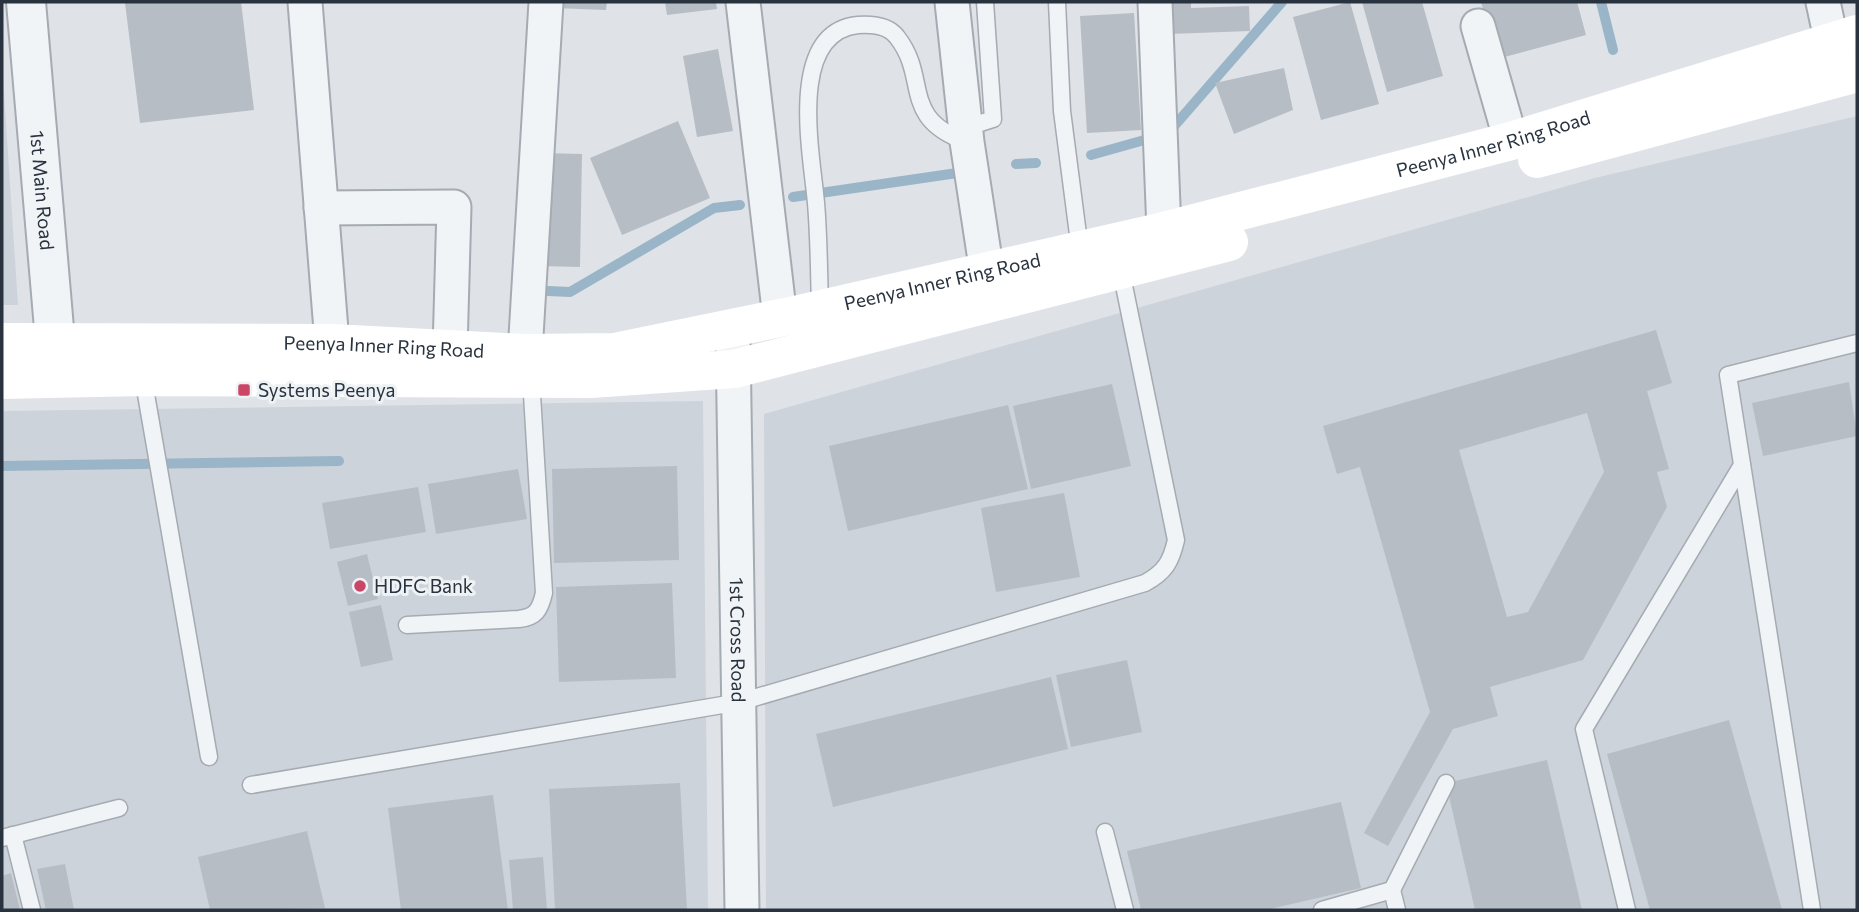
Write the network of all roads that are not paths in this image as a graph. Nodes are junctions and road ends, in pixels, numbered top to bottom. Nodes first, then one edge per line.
1 (26, 2) edge
2 (305, 2) edge
3 (546, 2) edge
4 (743, 2) edge
5 (951, 2) edge
6 (985, 2) edge
7 (1057, 2) edge
8 (1155, 2) edge
9 (1824, 2) edge
10 (1478, 26) dead end
11 (1844, 36) edge
12 (1857, 73) edge
13 (966, 135) junction
14 (1511, 141) junction
15 (321, 208) junction
16 (1164, 231) junction
17 (1080, 250) junction
18 (1121, 271) junction
19 (987, 273) junction
20 (820, 309) junction
21 (780, 318) junction
22 (733, 327) junction
23 (55, 340) junction
24 (2, 342) edge
25 (332, 343) junction
26 (1857, 343) edge
27 (450, 349) junction
28 (528, 366) junction
29 (734, 369) junction
30 (143, 377) junction
31 (55, 378) junction
32 (2, 380) edge
33 (1742, 465) junction
34 (407, 625) dead end
35 (740, 702) junction
36 (209, 757) dead end
37 (1446, 783) dead end
38 (251, 785) dead end
39 (119, 808) dead end
40 (1105, 832) dead end
41 (7, 837) edge
42 (1392, 890) junction
43 (32, 910) edge
44 (743, 910) edge
45 (1125, 910) edge
46 (1322, 910) edge
47 (1397, 910) edge
48 (1627, 910) edge
49 (1812, 910) edge

1 - 23 street, 1st Main Road
2 - 15 street
3 - 28 street
4 - 21 street
5 - 13 street
6 - 13 lane
7 - 17 lane
8 - 16 street
9 - 11 street
10 - 14 street
11 - 14 main road, Peenya Inner Ring Road
12 - 18 main road, Peenya Inner Ring Road
13 - 19 street
13 - 20 lane
14 - 16 main road, Peenya Inner Ring Road
15 - 25 street
15 - 27 street
16 - 17 main road, Peenya Inner Ring Road
17 - 19 main road, Peenya Inner Ring Road
18 - 29 main road, Peenya Inner Ring Road
18 - 35 lane
19 - 20 main road, Peenya Inner Ring Road
20 - 21 main road, Peenya Inner Ring Road
21 - 22 main road, Peenya Inner Ring Road
22 - 28 main road, Peenya Inner Ring Road
22 - 29 street, 1st Cross Road
23 - 24 main road, Peenya Inner Ring Road
23 - 25 main road, Peenya Inner Ring Road
23 - 31 street, 1st Main Road
25 - 27 main road, Peenya Inner Ring Road
26 - 33 lane
27 - 28 main road, Peenya Inner Ring Road
28 - 29 main road, Peenya Inner Ring Road
28 - 30 main road, Peenya Inner Ring Road
28 - 34 lane
29 - 35 street, 1st Cross Road
30 - 31 main road, Peenya Inner Ring Road
30 - 36 lane
31 - 32 main road, Peenya Inner Ring Road
33 - 48 lane
33 - 49 lane
35 - 38 lane
35 - 44 street, 1st Cross Road
37 - 42 lane
39 - 41 lane
40 - 45 lane
41 - 43 lane
42 - 46 lane
42 - 47 lane

